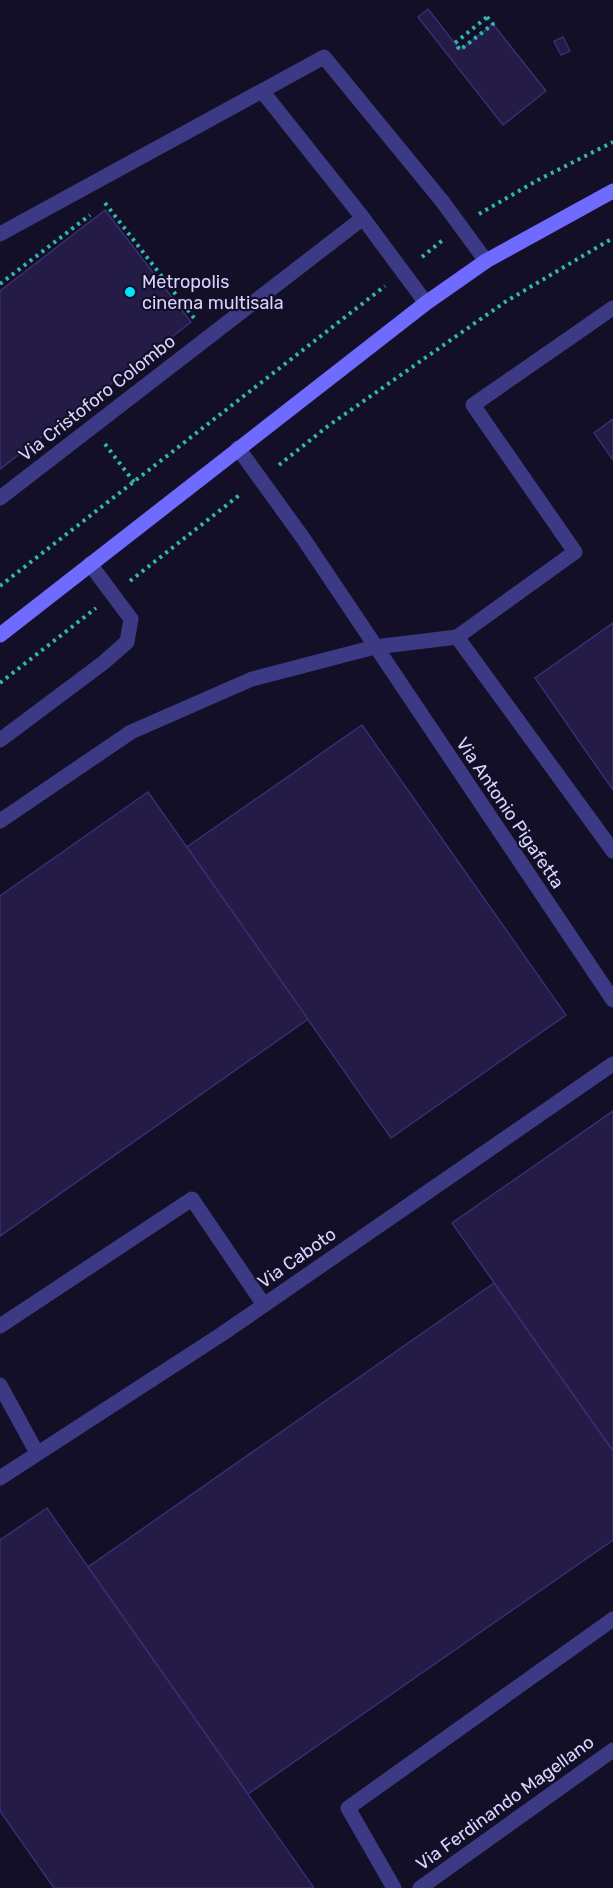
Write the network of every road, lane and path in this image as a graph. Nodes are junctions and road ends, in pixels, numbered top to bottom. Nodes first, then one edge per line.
1 (460, 50) joint
2 (262, 91) junction
3 (613, 142) edge
4 (613, 191) edge
5 (363, 218) junction
6 (460, 225) junction
7 (0, 234) edge
8 (613, 238) edge
9 (486, 261) junction
10 (403, 273) junction
11 (0, 284) edge
12 (426, 303) junction
13 (613, 308) edge
14 (199, 326) dead end
15 (238, 448) junction
16 (114, 456) dead end
17 (260, 479) junction
18 (134, 482) junction
19 (0, 498) edge
20 (90, 564) junction
21 (0, 586) edge
22 (112, 594) junction
23 (0, 634) edge
24 (457, 637) junction
25 (375, 647) junction
26 (0, 683) edge
27 (0, 740) edge
28 (0, 821) edge
29 (613, 851) edge
30 (613, 1000) edge
31 (613, 1064) edge
32 (264, 1305) junction
33 (0, 1326) edge
34 (0, 1385) edge
35 (37, 1453) junction
36 (0, 1478) edge
37 (613, 1619) edge
38 (613, 1750) edge
39 (394, 1888) edge
40 (420, 1888) edge

1 - 1 path
2 - 5 street
2 - 6 street
2 - 7 street
3 - 6 path
4 - 9 main road
5 - 10 street
5 - 19 street, Via Cristoforo Colombo
6 - 9 street
6 - 10 path
8 - 17 path
9 - 12 main road
10 - 12 street
10 - 18 path
11 - 14 path
12 - 15 main road
13 - 24 street
15 - 17 street, Via Antonio Pigafetta
15 - 20 main road
16 - 18 path
17 - 22 path
17 - 25 street, Via Antonio Pigafetta
18 - 21 path
20 - 22 street
20 - 23 main road
22 - 26 path
22 - 27 street
24 - 25 street
24 - 29 street
25 - 28 street
25 - 30 street, Via Antonio Pigafetta
31 - 32 street, Via Caboto
32 - 33 street
32 - 35 street, Via Caboto
34 - 35 street
35 - 36 street, Via Caboto
37 - 39 street
38 - 40 street, Via Ferdinando Magellano

